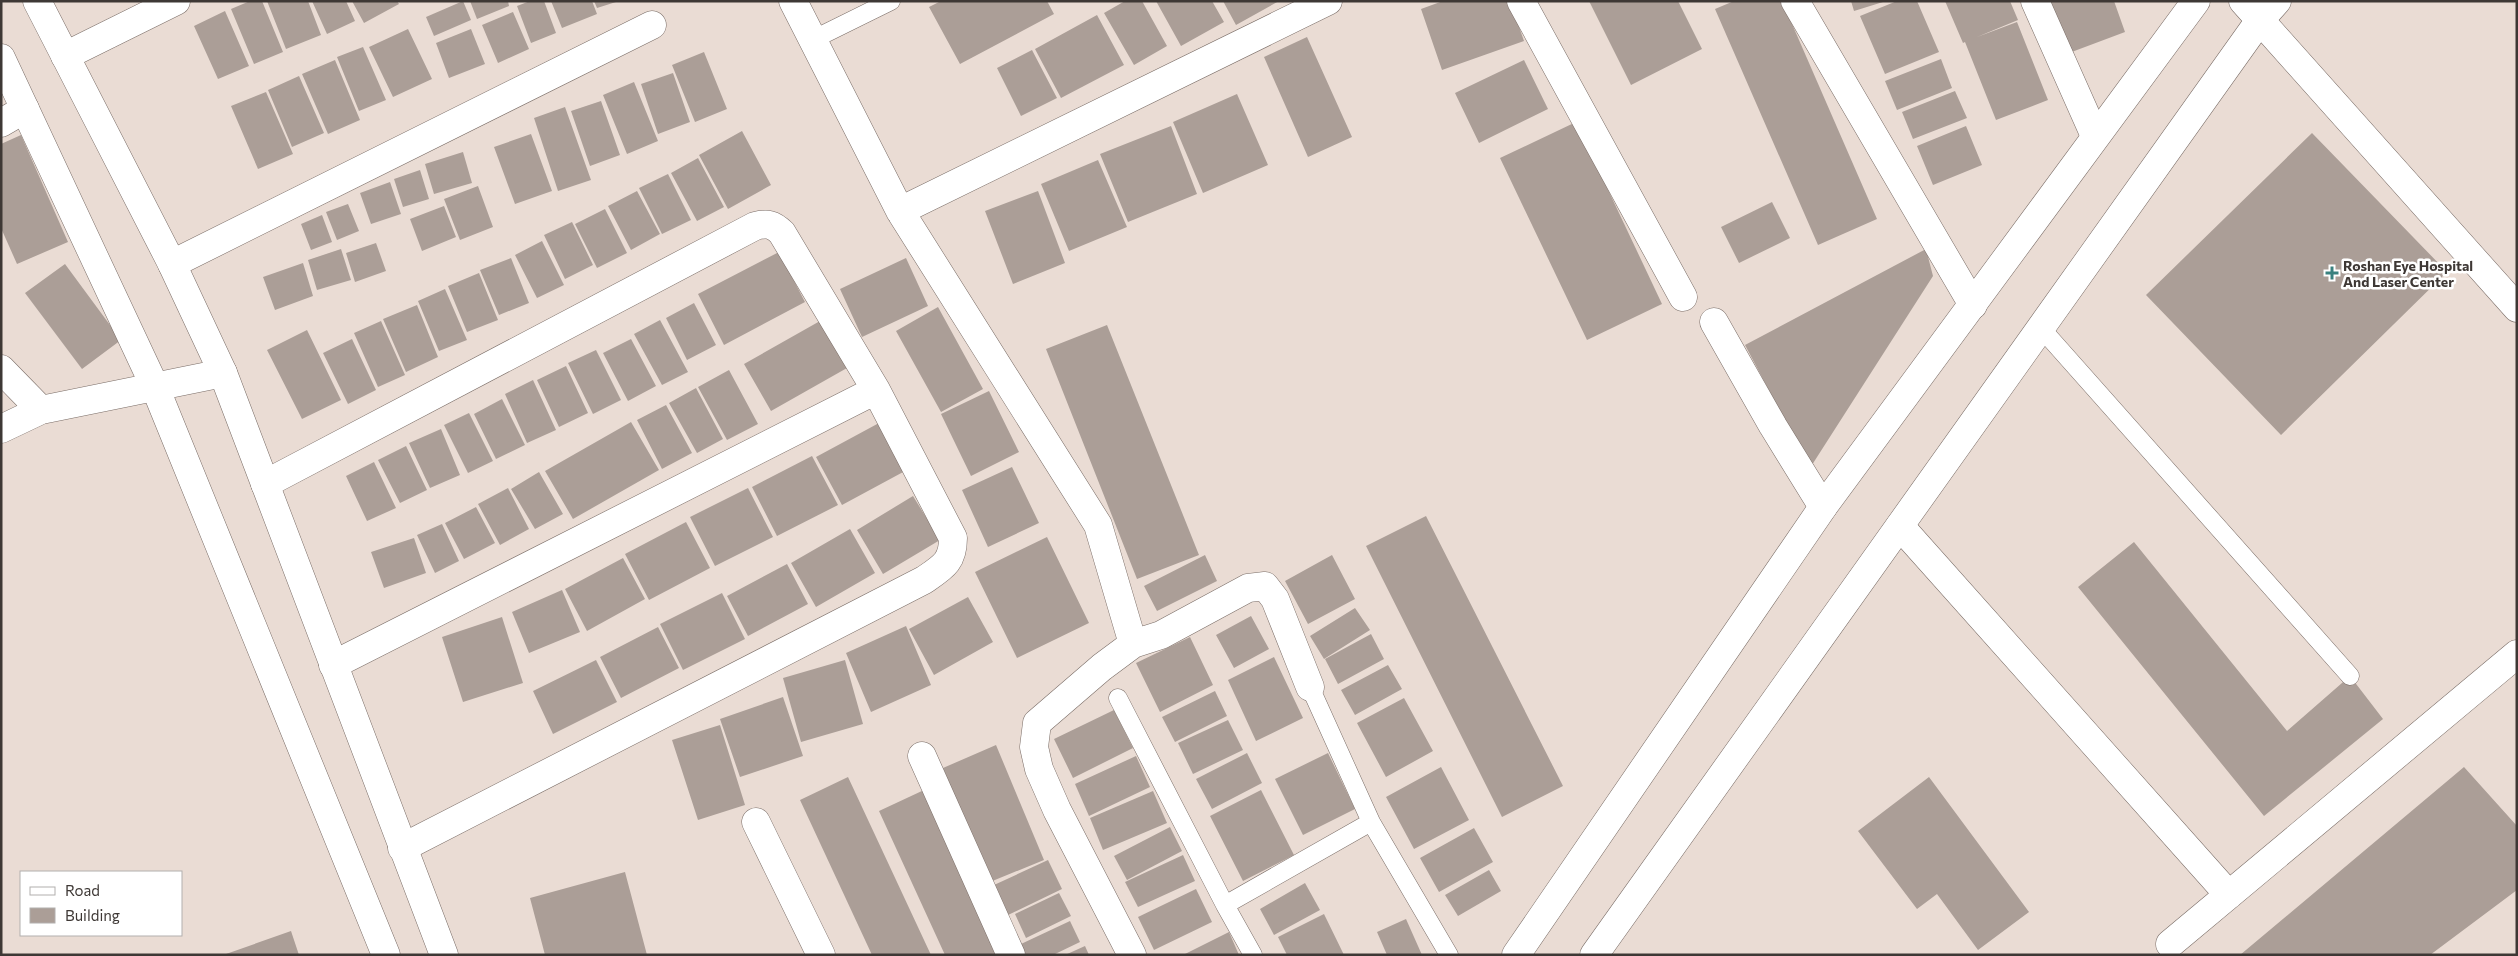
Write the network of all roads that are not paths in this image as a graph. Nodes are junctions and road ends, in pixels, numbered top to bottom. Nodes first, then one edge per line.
1 (38, 1) edge
2 (176, 1) edge
3 (793, 1) edge
4 (891, 1) edge
5 (1328, 1) edge
6 (1521, 1) edge
7 (1795, 1) edge
8 (2035, 1) edge
9 (2196, 1) edge
10 (2260, 8) edge
11 (652, 25) dead end
12 (812, 40) junction
13 (65, 56) junction
14 (1, 58) edge
15 (25, 109) junction
16 (1, 123) edge
17 (2095, 136) junction
18 (900, 212) junction
19 (172, 264) junction
20 (1683, 297) dead end
21 (1973, 305) junction
22 (2517, 308) edge
23 (1714, 322) dead end
24 (2041, 328) junction
25 (1, 369) edge
26 (223, 373) junction
27 (155, 387) junction
28 (876, 390) junction
29 (41, 410) junction
30 (1, 429) edge
31 (265, 484) junction
32 (1823, 507) junction
33 (1900, 526) junction
34 (1134, 644) junction
35 (2517, 654) edge
36 (333, 665) junction
37 (2350, 676) dead end
38 (1310, 687) joint
39 (1118, 698) dead end
40 (922, 756) dead end
41 (756, 822) dead end
42 (1371, 822) junction
43 (402, 848) junction
44 (2229, 895) junction
45 (1225, 905) junction
46 (2170, 944) dead end
47 (386, 955) edge
48 (444, 955) edge
49 (821, 955) edge
50 (1011, 955) edge
51 (1132, 955) edge
52 (1253, 955) edge
53 (1449, 955) edge
54 (1516, 955) edge
55 (1594, 955) edge

1 - 13 street
2 - 13 street
3 - 12 street
4 - 12 lane
5 - 18 street
6 - 20 street
7 - 21 street
8 - 17 street
9 - 17 street
10 - 22 street
10 - 24 street
11 - 19 street
12 - 18 street
13 - 19 street
14 - 15 street
15 - 16 street
15 - 27 street
17 - 21 street
18 - 34 street
19 - 26 street
21 - 32 street
23 - 32 street
24 - 33 street
24 - 37 lane
25 - 29 street
26 - 27 street
26 - 31 street
27 - 29 street
27 - 47 street
28 - 31 street
28 - 36 street
28 - 43 street
29 - 30 street
31 - 36 street
32 - 54 street
33 - 44 street
33 - 55 street
34 - 38 street
34 - 51 street
35 - 44 street
36 - 43 street
38 - 42 lane
39 - 45 lane
40 - 50 street
41 - 49 street
42 - 45 lane
42 - 53 lane
43 - 48 street
44 - 46 street
45 - 52 lane

